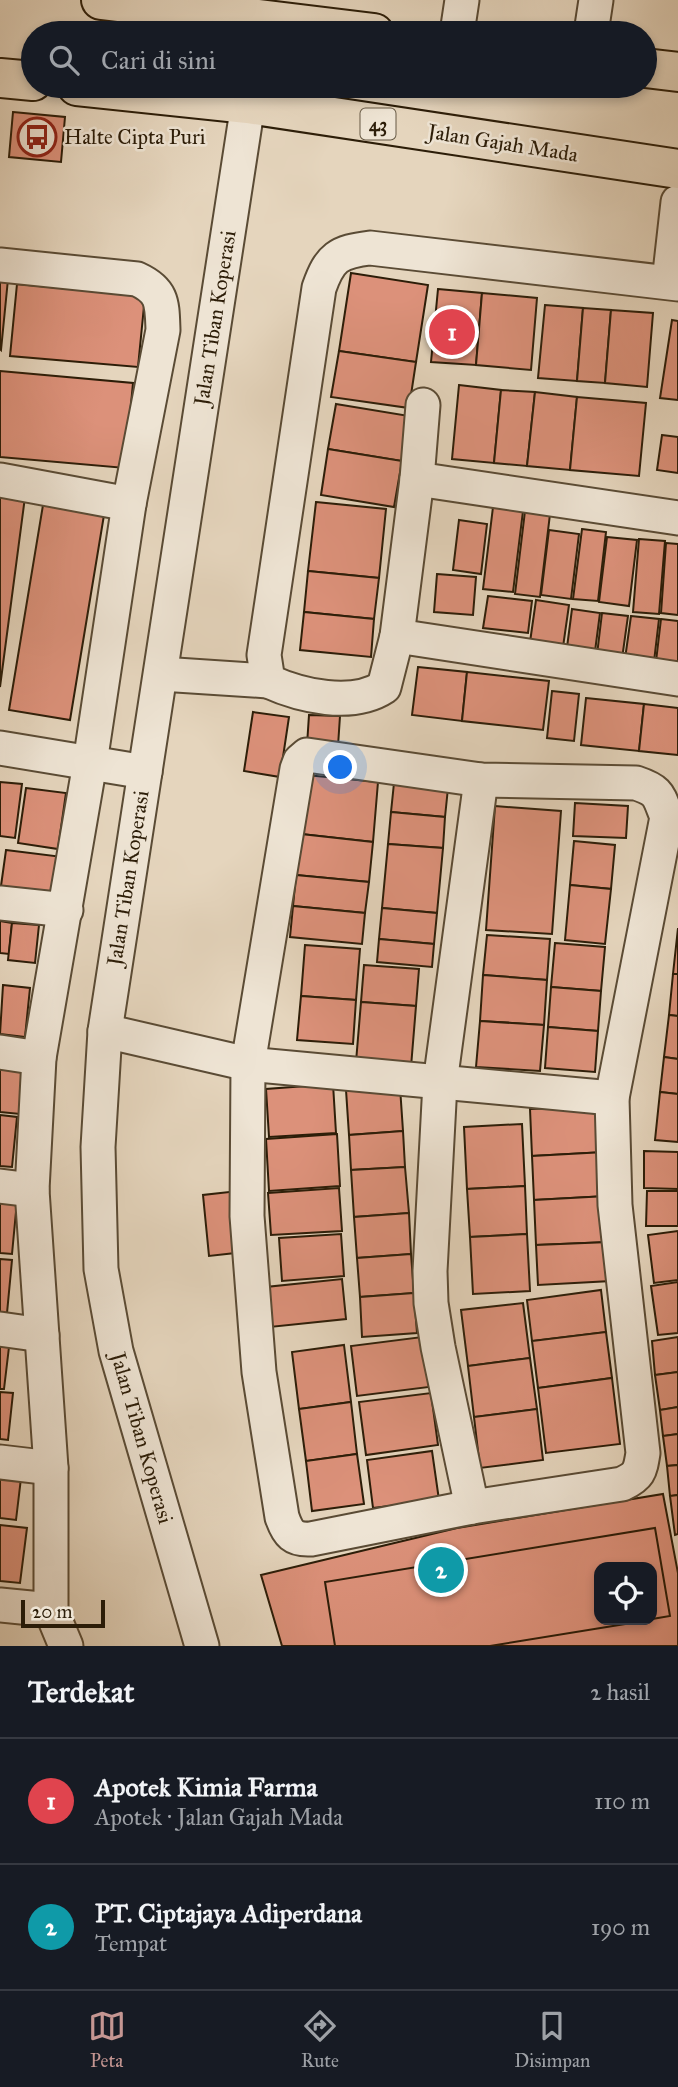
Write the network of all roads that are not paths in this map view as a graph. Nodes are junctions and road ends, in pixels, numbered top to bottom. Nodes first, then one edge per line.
1 (101, 0) edge
2 (462, 0) edge
3 (596, 0) edge
4 (298, 12) edge
5 (331, 21) edge
6 (459, 21) edge
7 (593, 21) edge
8 (657, 69) edge
9 (678, 72) edge
10 (0, 78) edge
11 (21, 80) edge
12 (191, 98) edge
13 (248, 104) junction
14 (678, 169) edge
15 (678, 202) edge
16 (0, 265) edge
17 (674, 283) edge
18 (423, 405) dead end
19 (416, 479) junction
20 (0, 480) edge
21 (129, 504) junction
22 (678, 518) edge
23 (397, 636) junction
24 (161, 674) junction
25 (678, 679) edge
26 (268, 681) junction
27 (0, 748) edge
28 (90, 763) junction
29 (145, 772) junction
30 (481, 780) junction
31 (0, 903) edge
32 (66, 910) junction
33 (105, 1031) junction
34 (0, 1052) edge
35 (39, 1058) junction
36 (248, 1064) junction
37 (440, 1083) junction
38 (612, 1098) junction
39 (16, 1188) edge
40 (0, 1329) edge
41 (42, 1335) junction
42 (0, 1462) edge
43 (51, 1468) junction
44 (472, 1507) junction
45 (0, 1605) edge
46 (51, 1611) junction
47 (66, 1646) edge
48 (202, 1646) edge

1 - 4 highway
2 - 6 street
3 - 7 street
4 - 5 highway
8 - 9 highway
10 - 11 highway
12 - 13 highway, Jalan Gajah Mada / 43
13 - 14 highway, Jalan Gajah Mada / 43
13 - 24 street, Jalan Tiban Koperasi
15 - 17 street
16 - 21 street
17 - 26 street
18 - 19 street
19 - 22 street
19 - 23 street
20 - 21 street
21 - 28 street
23 - 25 street
23 - 26 street
24 - 26 street
24 - 29 street, Jalan Tiban Koperasi
27 - 28 street
28 - 29 street
28 - 32 street
29 - 33 street, Jalan Tiban Koperasi
30 - 36 street
30 - 37 street
30 - 38 street
31 - 32 street
32 - 35 street
33 - 36 street
33 - 48 street, Jalan Tiban Koperasi
34 - 35 street
35 - 39 street
36 - 37 street
36 - 44 street
37 - 38 street
37 - 44 street
38 - 44 street
39 - 41 street
40 - 41 street
41 - 43 street
42 - 43 street
43 - 46 street
45 - 46 street
46 - 47 street

